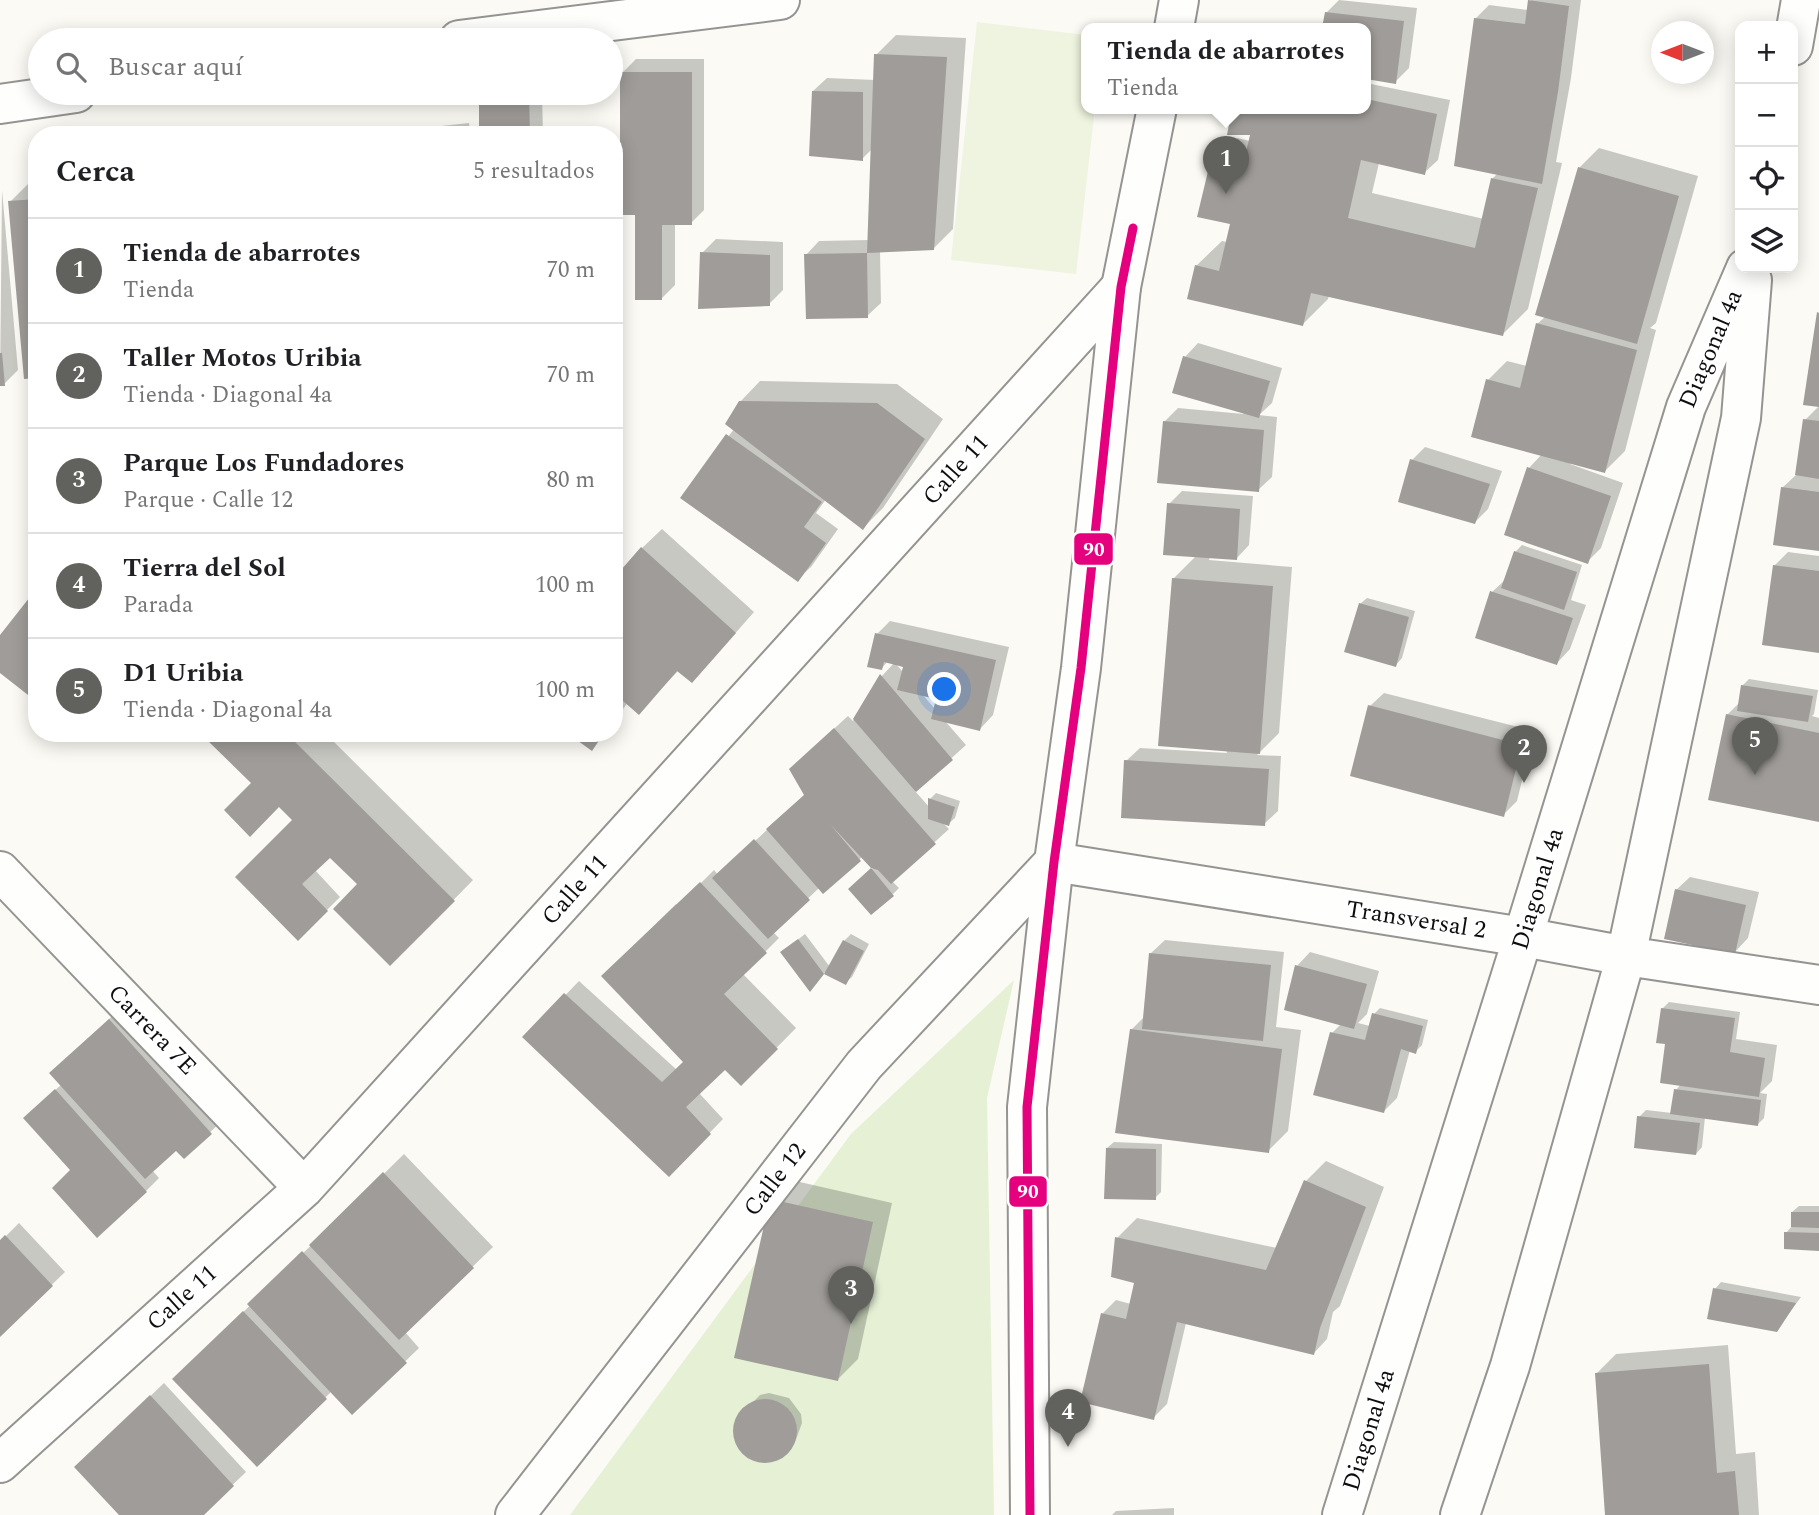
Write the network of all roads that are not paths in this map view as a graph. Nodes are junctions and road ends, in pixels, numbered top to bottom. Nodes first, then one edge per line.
1 (780, 0) edge
2 (1179, 0) edge
3 (1801, 0) edge
4 (1797, 21) edge
5 (1175, 23) edge
6 (555, 28) edge
7 (28, 100) edge
8 (0, 104) edge
9 (1156, 114) edge
10 (1744, 273) edge
11 (1753, 273) edge
12 (1121, 287) junction
13 (1054, 862) junction
14 (0, 871) edge
15 (1523, 937) junction
16 (1626, 956) junction
17 (1819, 985) edge
18 (304, 1188) junction
19 (0, 1463) edge
20 (514, 1515) edge
21 (1030, 1515) edge
22 (1342, 1515) edge
23 (1460, 1515) edge

1 - 6 street
2 - 5 street
3 - 4 street
7 - 8 street
9 - 12 street
10 - 15 street, Diagonal 4a
11 - 16 street, Diagonal 4a
12 - 13 street
12 - 18 street, Calle 11
13 - 15 street, Transversal 2
13 - 20 street, Calle 12
13 - 21 street
14 - 18 street, Carrera 7E
15 - 16 street, Transversal 2
15 - 22 street, Diagonal 4a
16 - 17 street, Transversal 2
16 - 23 street, Diagonal 4a
18 - 19 street, Calle 11

